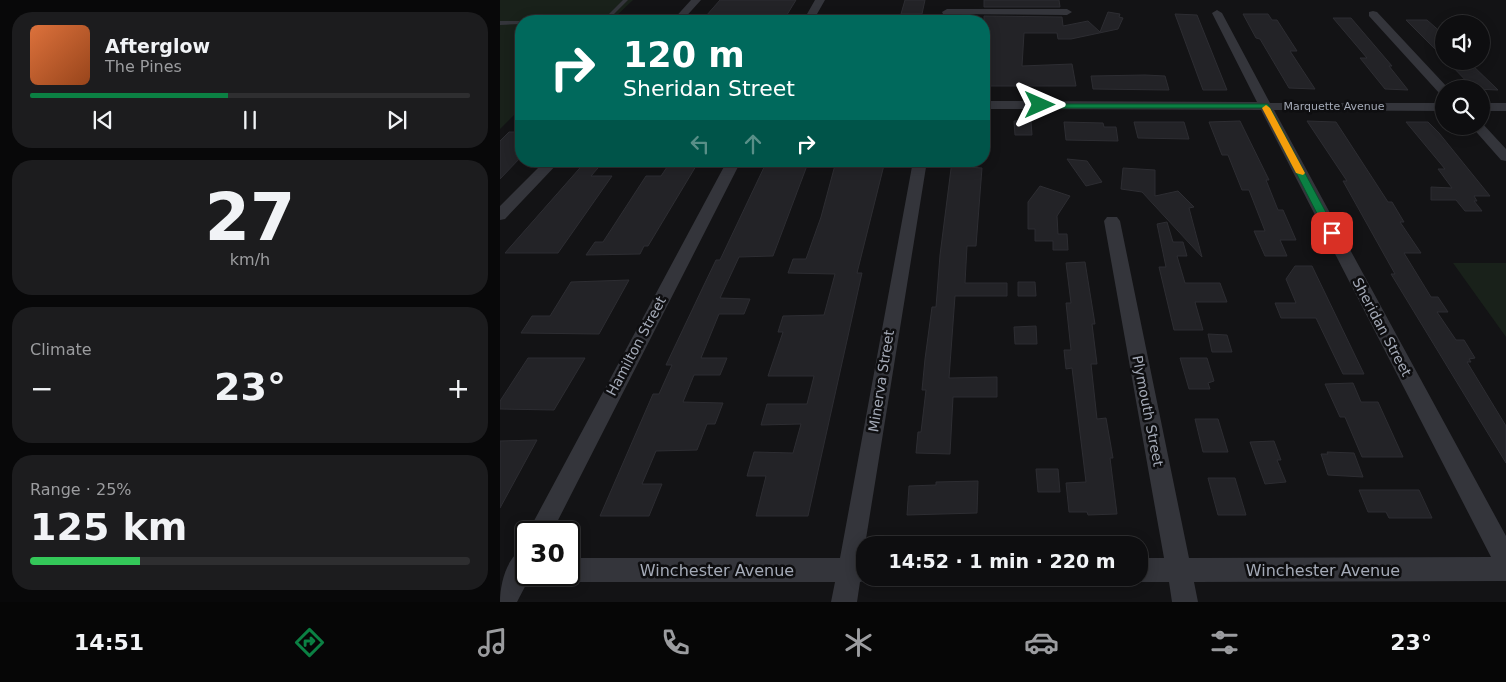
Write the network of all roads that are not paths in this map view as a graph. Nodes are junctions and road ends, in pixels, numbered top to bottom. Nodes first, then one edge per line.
1 (626, 0) edge
2 (696, 0) edge
3 (820, 0) edge
4 (949, 0) edge
5 (1067, 12) dead end
6 (1217, 12) dead end
7 (1372, 14) dead end
8 (610, 15) edge
9 (682, 15) edge
10 (811, 15) edge
11 (946, 15) edge
12 (990, 15) edge
13 (500, 23) edge
14 (515, 23) edge
15 (1435, 81) edge
16 (990, 105) edge
17 (1265, 106) junction
18 (1435, 107) edge
19 (1490, 107) edge
20 (1506, 107) edge
21 (1485, 135) edge
22 (1506, 157) edge
23 (547, 167) edge
24 (731, 167) edge
25 (919, 167) edge
26 (500, 216) edge
27 (1112, 220) dead end
28 (546, 521) edge
29 (862, 536) edge
30 (1506, 560) edge
31 (1506, 569) edge
32 (580, 570) edge
33 (856, 570) edge
34 (1148, 570) edge
35 (1179, 570) junction
36 (856, 572) edge
37 (515, 582) edge
38 (504, 602) edge
39 (844, 602) edge
40 (1184, 602) edge

1 - 8 lane
2 - 9 street
3 - 10 street
4 - 11 street
5 - 12 street
6 - 17 street, Sheridan Street
7 - 15 street
13 - 14 lane
16 - 17 street, Marquette Avenue
17 - 18 street, Marquette Avenue
17 - 30 street, Sheridan Street
19 - 20 street
21 - 22 street
23 - 26 street
24 - 28 street, Hamilton Street
25 - 29 street, Minerva Street
27 - 35 street, Plymouth Street
31 - 35 street, Winchester Avenue
32 - 33 street, Winchester Avenue
34 - 35 street, Winchester Avenue
35 - 40 street, Plymouth Street
36 - 39 street, Minerva Street
37 - 38 street

